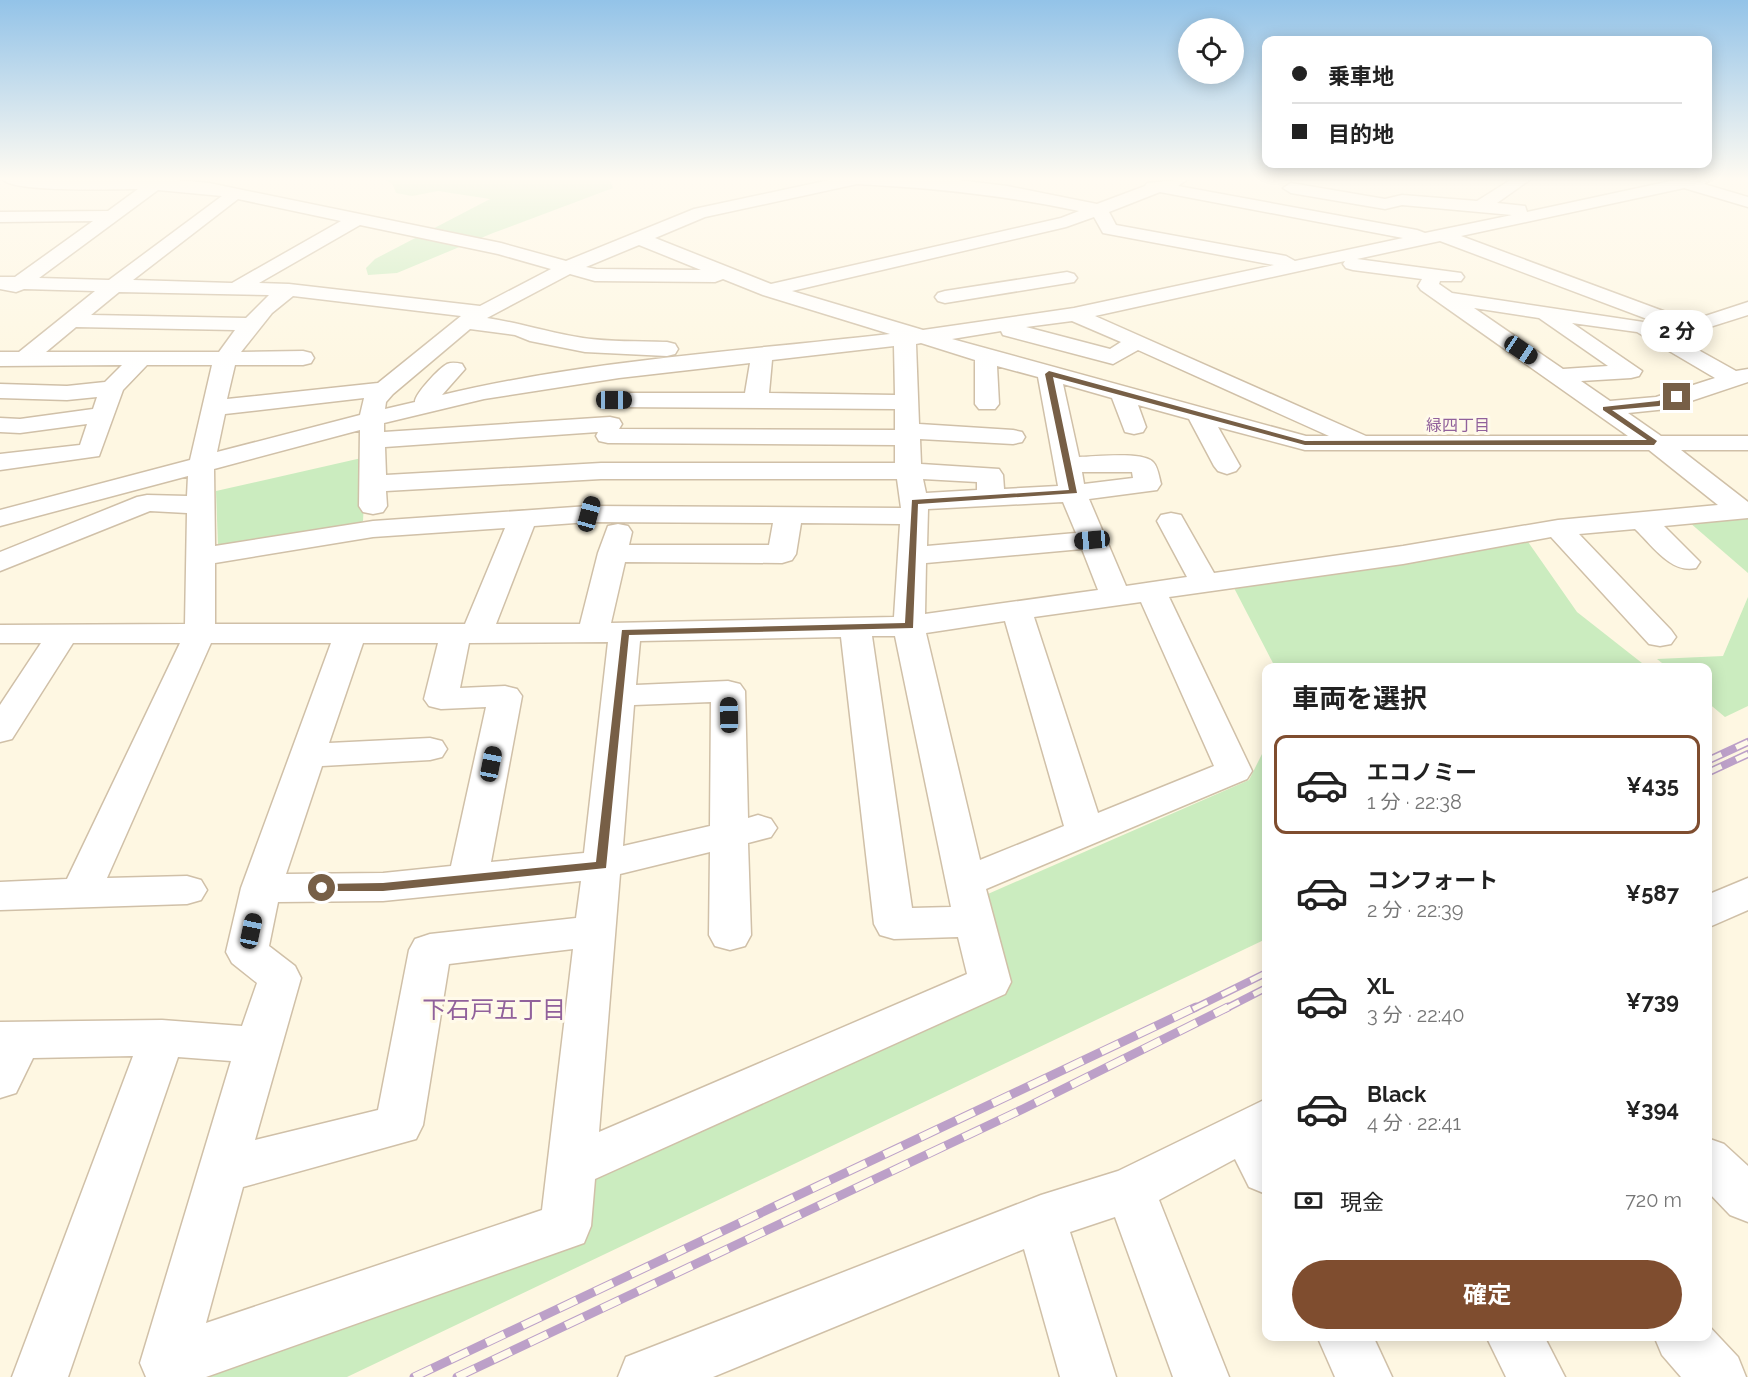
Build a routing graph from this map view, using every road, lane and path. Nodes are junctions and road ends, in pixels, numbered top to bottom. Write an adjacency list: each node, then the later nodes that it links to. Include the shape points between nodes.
1 (75, 243): 24 (street)
2 (170, 243): 25 (street)
3 (315, 243): 26 (street)
4 (473, 243): 16 (street)
5 (626, 243): 16 (street)
6 (652, 243): 20 (street)
7 (976, 243): 12 (street)
8 (1177, 243): 11 (street)
9 (1409, 243): 14 (street)
10 (1455, 243): 33 (street)
11 (1216, 250): 13 (street); 15 (street)
12 (930, 254): 17 (street); 18 (street)
13 (1170, 258)
14 (1325, 261): 15 (street); 19 (street)
15 (1302, 265): 34 (street)
16 (568, 267): 20 (street, via 616,278); 38 (street)
17 (959, 267)
18 (866, 269): 22 (street); 29 (street)
19 (1434, 274): 21 (street); 32 (street, via 1428,286)
20 (738, 278): 29 (street)
21 (1469, 279)
22 (907, 280)
23 (0, 283): 24 (street)
24 (21, 283): 25 (street); 31 (street)
25 (115, 285): 26 (street); 39 (street)
26 (237, 288): 28 (street)
27 (1526, 288): 33 (street)
28 (289, 290): 38 (street); 40 (street)
29 (770, 291): 42 (street)
30 (945, 297): 34 (street, via 1060,275)
31 (0, 298)
32 (1445, 298): 36 (street); 55 (street)
33 (1605, 298): 35 (street, via 1688,326)
34 (1122, 304): 37 (street)
35 (1745, 310)
36 (1543, 312): 55 (street, via 1631,371); 56 (street, via 1644,327)
37 (1074, 314): 41 (street); 43 (street)
38 (473, 317): 51 (street, via 521,328 530,335 585,345 682,351 695,355); 58 (street)
39 (72, 321): 40 (street); 48 (street)
40 (251, 324): 49 (street)
41 (996, 326): 42 (street); 43 (street, via 1113,357)
42 (913, 337): 44 (street); 45 (street); 62 (street)
43 (1136, 342): 76 (street)
44 (762, 355): 51 (street); 61 (street)
45 (986, 356): 54 (street); 63 (street)
46 (303, 358): 49 (street)
47 (0, 359): 48 (street)
48 (24, 359): 50 (street)
49 (225, 359): 50 (street); 65 (street)
50 (140, 360): 57 (street)
51 (701, 362): 53 (street)
52 (454, 369): 64 (street, via 425,399)
53 (619, 371): 64 (street); 69 (street)
54 (1049, 374): 60 (street); 80 (street)
55 (1560, 376): 66 (street)
56 (1740, 376): 66 (street, via 1659,404)
57 (112, 388): 59 (street, via 67,393); 68 (street)
58 (386, 389): 65 (street); 72 (street, via 374,401)
59 (0, 391)
60 (1122, 392): 67 (street); 71 (street)
61 (756, 400): 62 (street); 69 (street)
62 (906, 402): 73 (street)
63 (987, 404)
64 (428, 405): 72 (street)
65 (214, 408): 79 (street)
66 (1605, 408): 75 (street)
67 (1198, 413): 76 (street, via 1305,443); 81 (street)
68 (102, 415): 70 (street); 78 (street, via 90,451)
69 (610, 420): 72 (street); 73 (street); 82 (street)
70 (0, 426)
71 (1134, 427)
72 (373, 430): 79 (street); 84 (street)
73 (907, 435): 74 (street); 83 (street)
74 (1013, 438)
75 (1654, 442): 76 (street); 77 (street); 89 (street)
76 (1366, 443)
77 (1748, 443)
78 (0, 462)
79 (201, 465): 87 (street); 93 (street)
80 (1068, 465): 85 (street); 85 (street, via 1137,464 1143,466 1148,484)
81 (1227, 466)
82 (601, 471): 83 (street); 84 (street); 91 (street)
83 (908, 471): 86 (street, via 990,475); 88 (street)
84 (373, 484): 98 (street)
85 (1074, 493): 86 (street); 99 (street)
86 (991, 499): 88 (street)
87 (201, 505): 102 (street); 103 (street, via 147,503)
88 (914, 509): 92 (street); 101 (street)
89 (1745, 511): 95 (street)
90 (624, 513): 91 (street); 92 (street); 100 (street)
91 (589, 514): 94 (street)
92 (788, 517): 100 (street, via 782,554)
93 (2, 518)
94 (523, 519): 98 (street); 112 (street)
95 (1641, 520): 97 (street); 104 (street)
96 (1171, 521): 105 (street)
97 (1558, 528): 105 (street, via 1403,555); 117 (street)
98 (373, 529): 102 (street)
99 (1092, 540): 101 (street); 107 (street)
100 (612, 553): 115 (street)
101 (913, 556): 109 (street)
102 (201, 557): 114 (street)
103 (0, 562)
104 (1686, 562)
105 (1204, 582): 106 (street)
106 (1151, 590): 107 (street); 123 (street, via 1234,771)
107 (1115, 595): 108 (street)
108 (1017, 610): 109 (street); 123 (street)
109 (909, 626): 110 (street); 131 (street)
110 (855, 627): 115 (street); 131 (street, via 894,924)
111 (351, 632): 112 (street); 114 (street); 121 (street)
112 (466, 632): 115 (street); 125 (street, via 441,699 505,696)
113 (63, 633): 114 (street); 116 (street); 119 (street)
114 (200, 633): 128 (street)
115 (609, 633): 118 (street)
116 (0, 634)
117 (1660, 637)
118 (619, 696): 122 (street, via 728,691); 124 (street)
119 (0, 731)
120 (430, 749): 121 (street)
121 (308, 755): 126 (street)
122 (745, 831): 124 (street); 134 (street)
123 (1085, 832): 131 (street)
124 (583, 867): 125 (street); 133 (street)
125 (468, 878): 126 (street, via 383,887)
126 (261, 888): 137 (street, via 247,952 280,978)
127 (187, 890): 128 (street)
128 (81, 892): 130 (street)
129 (1748, 892): 132 (street)
130 (0, 896)
131 (970, 902): 141 (street, via 990,982)
132 (1712, 910)
133 (595, 931): 141 (street); 142 (street, via 430,950 399,1125)
134 (730, 934)
135 (162, 1038): 136 (street); 137 (street); 149 (street)
136 (10, 1039): 138 (street)
137 (258, 1045): 142 (street)
138 (0, 1079)
139 (1259, 1140): 143 (street)
140 (1712, 1164): 144 (street)
141 (572, 1166): 142 (street, via 566,1226 168,1363)
142 (223, 1170)
143 (1130, 1190): 145 (street); 152 (street)
144 (1748, 1199)
145 (1041, 1218): 150 (street); 151 (street)
146 (1346, 1341): 153 (street)
147 (1515, 1341): 154 (street)
148 (1686, 1341): 155 (street)
149 (40, 1377)
150 (646, 1377)
151 (1088, 1377)
152 (1201, 1377)
153 (1364, 1377)
154 (1537, 1377)
155 (1718, 1377)

